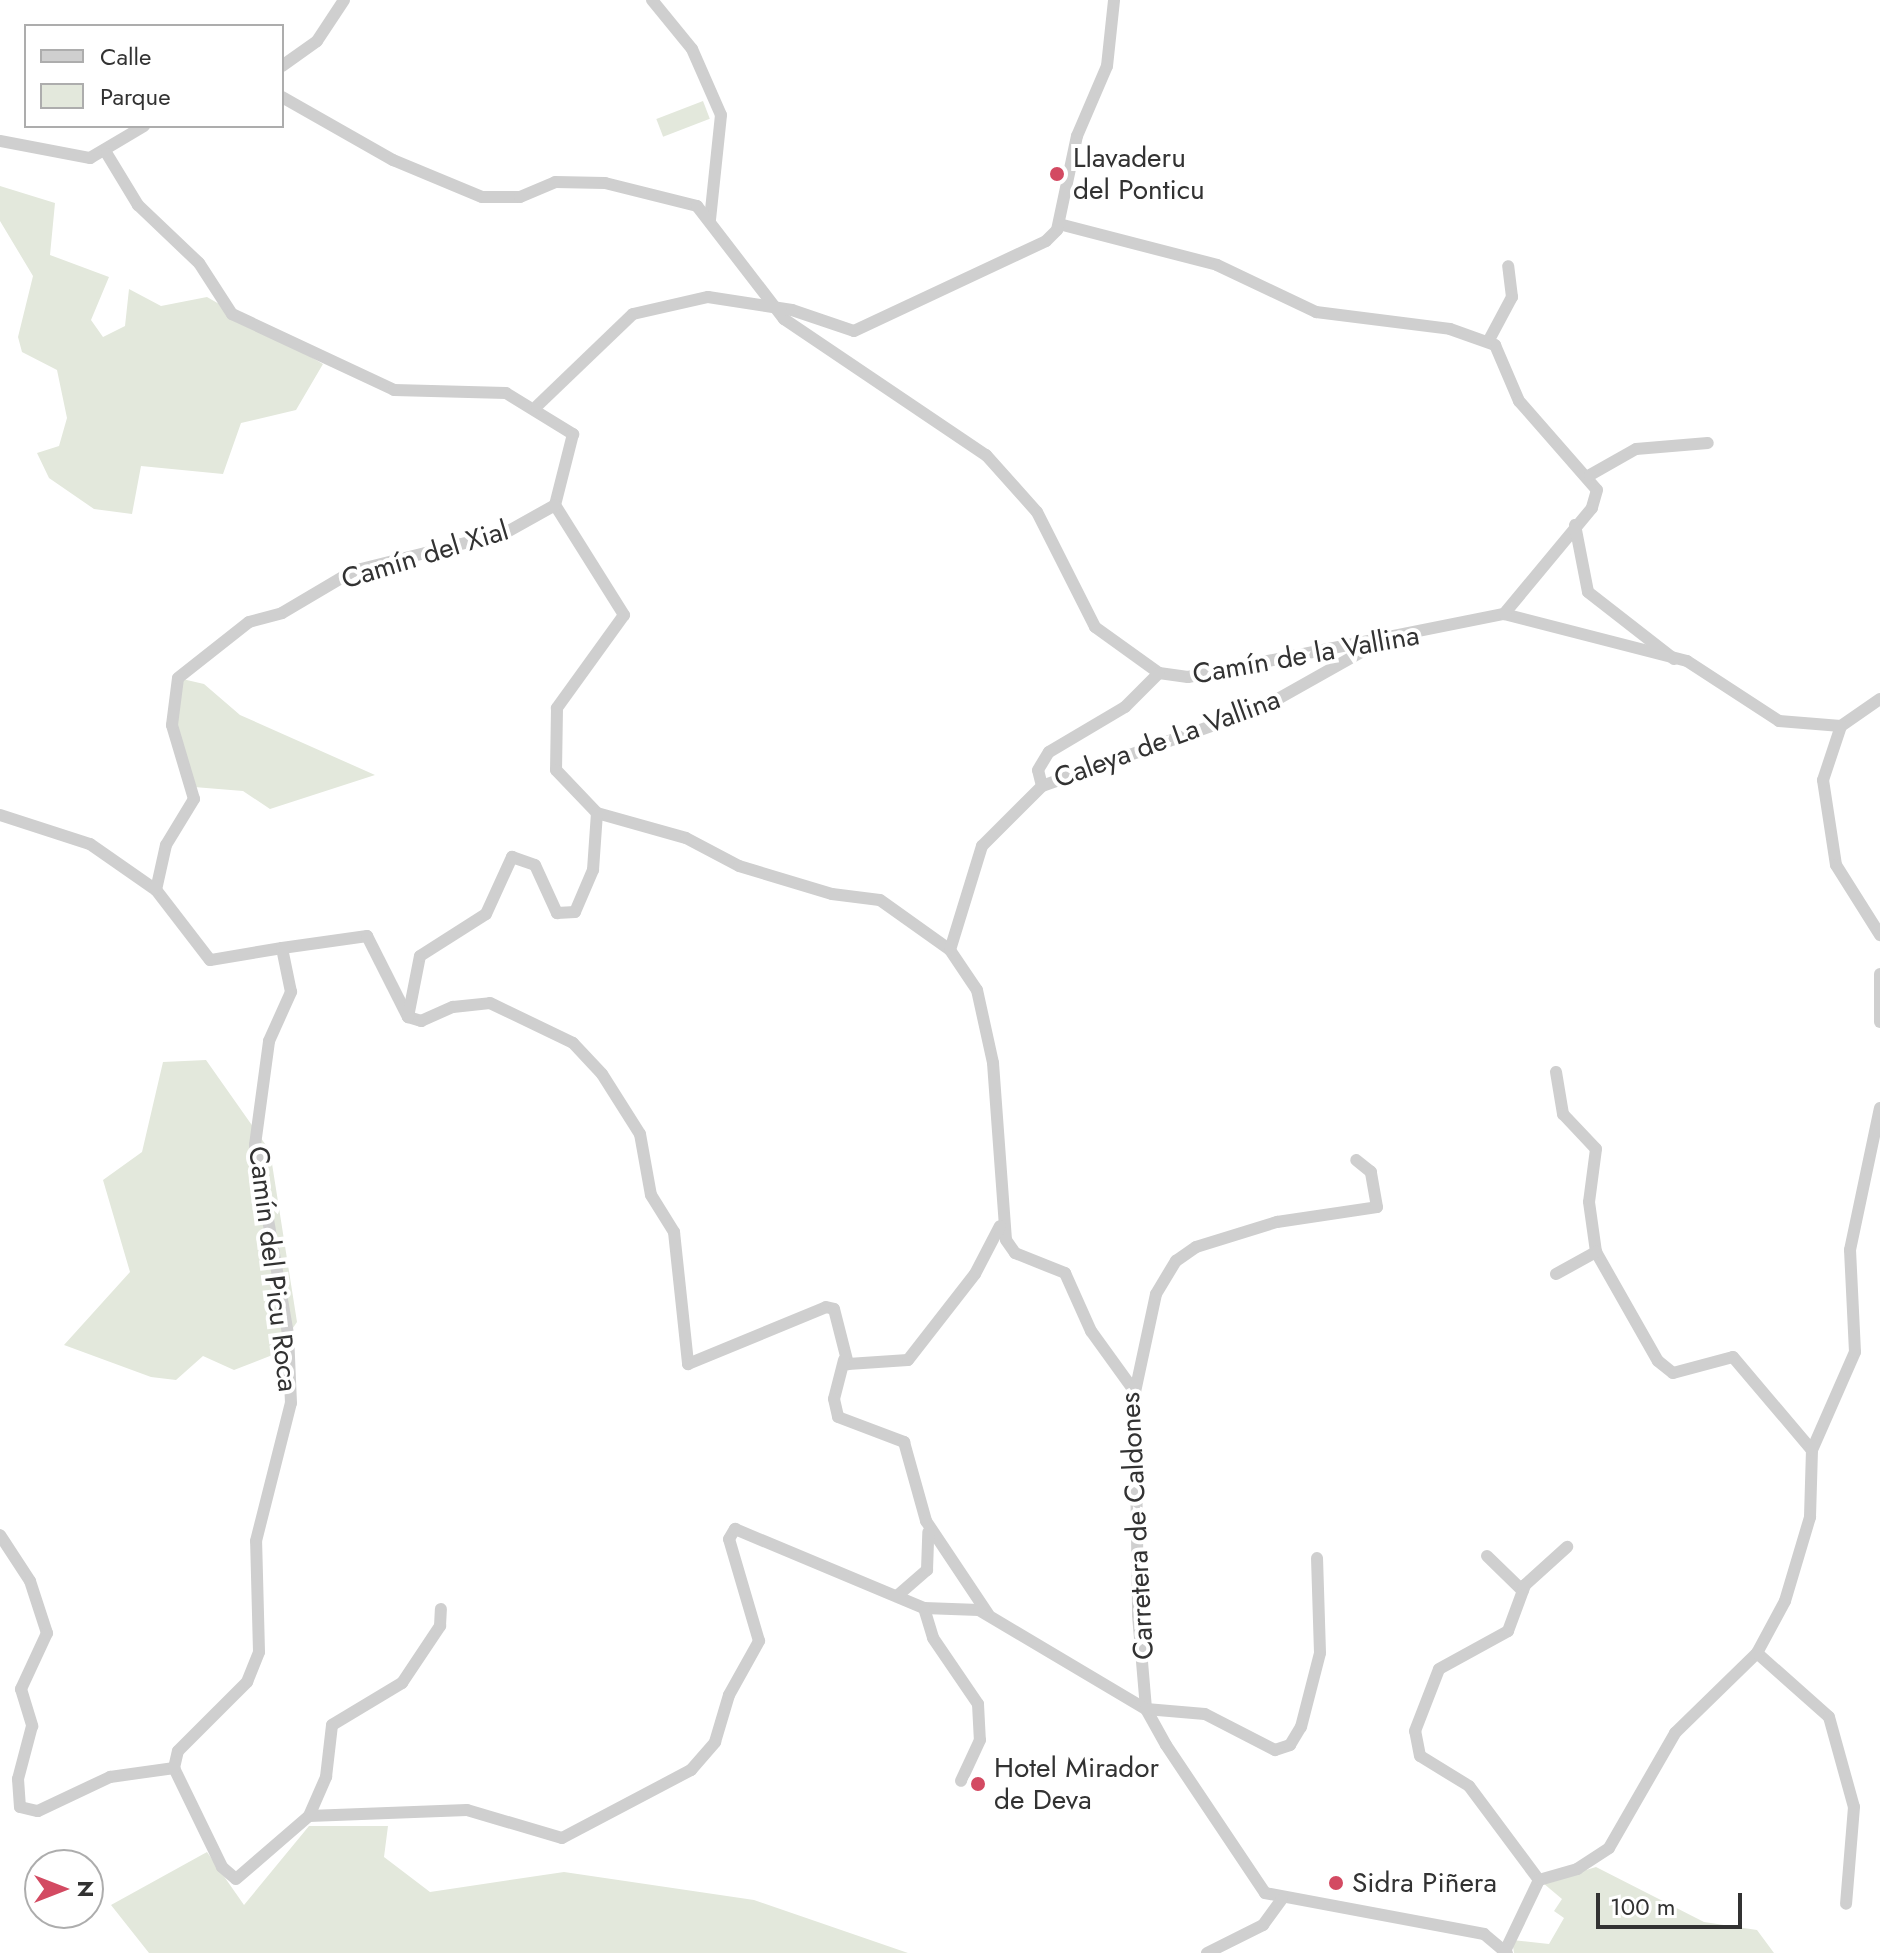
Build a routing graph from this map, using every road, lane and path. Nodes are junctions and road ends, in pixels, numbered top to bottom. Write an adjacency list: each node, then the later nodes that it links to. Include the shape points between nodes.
1 (344, 0): 4 (street, via 317,41)
2 (652, 0): 9 (street, via 692,49 721,115)
3 (1114, 0): 10 (street, via 1107,66 1077,136)
4 (284, 65)
5 (284, 98): 9 (street, via 406,166 482,197 520,197 562,181 605,183 682,200)
6 (141, 128): 8 (street)
7 (0, 141): 8 (street, via 59,155)
8 (107, 154): 14 (street, via 138,205 199,263 232,314 404,393 495,391)
9 (710, 219): 12 (street, Camín de la Vallina)
10 (1059, 224): 12 (street, via 1046,241 863,329); 13 (street, via 1217,265 1316,312)
11 (1508, 266): 13 (street, via 1512,297)
12 (777, 311): 14 (street, via 708,297 633,314); 22 (street, Camín de la Vallina, via 986,455 1037,512 1095,627)
13 (1489, 340): 16 (street, via 1507,360 1529,414)
14 (537, 406): 17 (street, via 575,439)
15 (1708, 443): 16 (street, via 1636,449)
16 (1590, 475): 18 (street, via 1595,503)
17 (555, 505): 26 (street, via 624,615 557,708 553,727 556,770); 28 (street, Camín del Xial, via 482,540 353,571 282,613 249,622 202,664 184,670 171,712 194,799 166,845)
18 (1575, 525): 19 (street); 21 (street, via 1588,592)
19 (1504, 614): 20 (street, Camín de la Vallina); 21 (street, Camín de la Vallina)
20 (1379, 642): 22 (street, Camín de la Vallina, via 1188,677); 25 (street, Caleya de La Vallina, via 1260,709)
21 (1674, 659): 24 (street, Camín de la Vallina, via 1779,721)
22 (1159, 673): 25 (street, via 1125,707 1049,752 1038,770)
23 (1880, 699): 24 (street)
24 (1841, 726): 29 (street, via 1823,780 1825,822 1841,874)
25 (1042, 786): 31 (street, Caleya de La Vallina, via 982,846)
26 (597, 813): 31 (street, via 686,838 739,866 880,900); 33 (street, via 593,870 575,912 557,913 535,865 512,857 486,914 420,956)
27 (0, 815): 28 (street, via 90,844)
28 (156, 890): 30 (street, via 210,960)
29 (1880, 935)
30 (282, 948): 33 (street, via 367,936); 56 (street, Camín del Picu Roca, via 291,992 269,1041 255,1145 288,1334 291,1403 256,1541 259,1652 247,1682 178,1751)
31 (950, 950): 38 (street, via 977,990 993,1063)
32 (1880, 974): 34 (street)
33 (408, 1017): 41 (street, via 421,1021 453,1007 490,1003 573,1043 602,1074 640,1134 651,1195 674,1232 688,1364 826,1307 834,1309)
34 (1880, 1022)
35 (1556, 1072): 39 (street, via 1563,1114 1596,1149 1589,1202)
36 (1880, 1108): 43 (street, via 1850,1250 1855,1352)
37 (1356, 1160): 42 (street, via 1371,1172 1377,1207 1286,1219 1186,1253 1156,1294)
38 (1000, 1226): 41 (street, via 975,1274 914,1356 893,1363); 42 (street, Carretera de Caldones, via 1015,1253 1065,1273 1091,1331)
39 (1596, 1252): 40 (street); 43 (street, via 1668,1372 1733,1357)
40 (1556, 1274)
41 (844, 1360): 44 (street, via 834,1399 838,1417 904,1442)
42 (1135, 1392): 55 (street, Carretera de Caldones, via 1132,1535)
43 (1812, 1450): 54 (street, via 1799,1563)
44 (926, 1521): 50 (street, via 930,1563); 53 (street)
45 (0, 1535): 56 (street, via 30,1581 47,1633 21,1689 32,1726 18,1779 20,1807 38,1811 103,1779)
46 (1567, 1547): 49 (street)
47 (1487, 1556): 49 (street)
48 (1317, 1558): 55 (street, via 1320,1653 1290,1745 1267,1748 1197,1712)
49 (1523, 1591): 59 (street, via 1508,1631 1431,1678 1415,1741 1420,1756 1469,1786)
50 (897, 1596): 51 (street); 58 (street, via 735,1529 729,1539 759,1641 729,1695 715,1742 691,1770 562,1838 467,1810)
51 (924, 1608): 53 (street); 57 (street, via 933,1638 978,1704 980,1740)
52 (441, 1609): 58 (street, via 440,1626 402,1683 332,1725 326,1777)
53 (988, 1614): 55 (street)
54 (1757, 1653): 59 (street, via 1675,1733 1609,1848 1577,1869); 61 (street, via 1829,1717 1854,1807)
55 (1146, 1709): 60 (street, Carretera de Caldones, via 1242,1867)
56 (174, 1768): 58 (street, via 230,1878 248,1875)
57 (961, 1781)
58 (309, 1816)
59 (1539, 1880): 62 (street)
60 (1281, 1900): 62 (street, via 1334,1903 1484,1934); 63 (street, via 1263,1925)
61 (1846, 1904)
62 (1506, 1951)
63 (1207, 1953)

